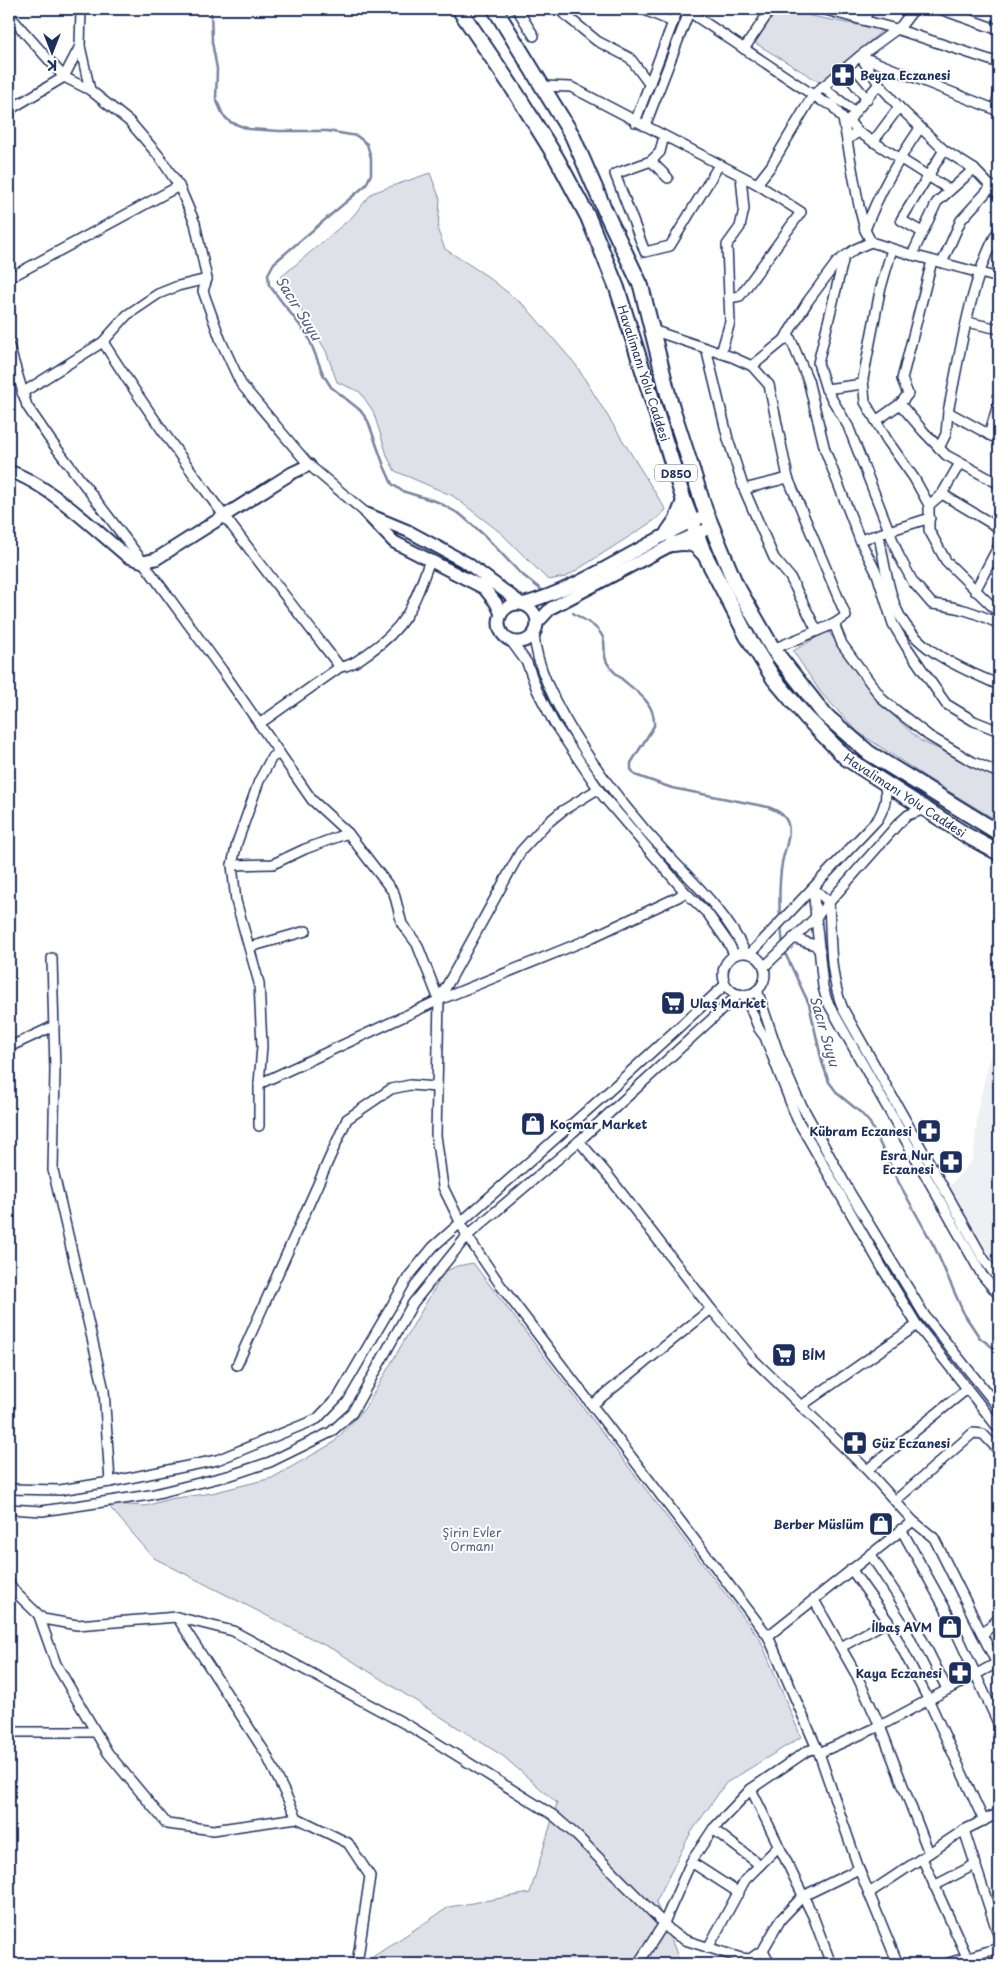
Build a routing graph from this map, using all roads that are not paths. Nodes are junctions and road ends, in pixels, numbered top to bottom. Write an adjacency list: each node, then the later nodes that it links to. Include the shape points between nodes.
1 (81, 9): 21 (street)
2 (459, 9): 97 (highway, Havalimanı Yolu Caddesi / D850, via 557,159 588,217 617,288)
3 (494, 9): 29 (highway, Havalimanı Yolu Caddesi / D850)
4 (517, 9): 20 (street)
5 (561, 9): 28 (street, via 597,41 630,58)
6 (642, 9): 17 (street)
7 (678, 9): 17 (street)
8 (770, 9): 22 (street)
9 (822, 9): 14 (street)
10 (870, 9): 16 (street)
11 (914, 9): 18 (street)
12 (940, 9): 19 (street)
13 (687, 10): 22 (street); 40 (street)
14 (843, 11): 16 (street)
15 (9, 15): 26 (street)
16 (863, 20): 18 (street)
17 (673, 22): 28 (street)
18 (896, 29): 23 (street); 24 (street)
19 (999, 30)
20 (534, 36)
21 (80, 46): 26 (street); 31 (street)
22 (744, 49): 33 (street)
23 (860, 56): 25 (street); 27 (street); 37 (street)
24 (999, 63)
25 (843, 70): 30 (street); 34 (street)
26 (64, 77): 31 (street); 36 (street)
27 (879, 84): 34 (street); 35 (street)
28 (650, 85): 39 (street)
29 (542, 86): 39 (street, via 571,87); 72 (highway, Havalimanı Yolu Caddesi / D850, via 572,135 641,286)
30 (822, 87): 33 (street); 38 (street)
31 (90, 90): 55 (street, via 130,122)
32 (999, 93): 37 (street)
33 (814, 95): 44 (street, via 832,105 843,119); 54 (street)
34 (867, 99): 38 (street)
35 (899, 108): 41 (street); 45 (street)
36 (9, 110)
37 (997, 110)
38 (855, 112): 42 (street, via 849,121)
39 (635, 122): 40 (street)
40 (645, 126): 43 (street)
41 (920, 128): 46 (street); 47 (street)
42 (858, 132): 44 (street); 45 (street)
43 (664, 136): 48 (street, via 660,152); 49 (street)
44 (848, 140): 59 (street)
45 (873, 142): 47 (street)
46 (944, 150): 50 (street); 52 (street)
47 (899, 159): 52 (street); 59 (street, via 877,198)
48 (651, 161): 49 (street, via 615,174 645,252 670,246); 53 (street)
49 (719, 165): 51 (street)
50 (974, 169): 56 (street); 57 (street)
51 (741, 176): 54 (street); 70 (street, via 744,209 740,227 727,245)
52 (927, 176): 56 (street); 60 (street, via 901,220)
53 (668, 178)
54 (757, 184): 70 (street, via 801,212 740,296)
55 (179, 186): 67 (street); 69 (street, via 195,223)
56 (950, 190): 60 (street, via 937,202)
57 (997, 191): 65 (street, via 961,220)
58 (999, 229): 66 (street, via 990,244)
59 (865, 230): 61 (street)
60 (922, 232): 63 (street)
61 (871, 242): 62 (street); 64 (street)
62 (892, 248): 63 (street); 80 (street, via 880,291)
63 (912, 255): 65 (street)
64 (844, 257): 74 (street, via 825,278); 81 (street, via 818,363)
65 (937, 262): 66 (street); 84 (street, via 902,379 908,394)
66 (981, 272): 68 (street); 71 (street)
67 (9, 278)
68 (999, 278)
69 (207, 279): 75 (street, via 158,294 127,315); 91 (street, via 203,290 241,384)
70 (729, 298): 78 (street, via 730,322)
71 (966, 322): 73 (street); 85 (street)
72 (652, 330): 77 (street); 102 (highway, Havalimanı Yolu Caddesi / D850, via 669,398)
73 (999, 330)
74 (788, 333): 79 (street); 108 (street, via 808,380 825,450)
75 (103, 342): 82 (street); 100 (street)
76 (9, 346): 82 (street)
77 (706, 348): 78 (street); 95 (street)
78 (720, 353): 79 (street)
79 (752, 366): 93 (street, via 769,385)
80 (863, 384): 81 (street); 86 (street, via 865,402)
81 (826, 389): 105 (street, via 848,426)
82 (22, 393): 112 (street, via 50,441)
83 (999, 401): 87 (street)
84 (900, 404): 86 (street); 89 (street)
85 (948, 412): 87 (street); 89 (street, via 946,434)
86 (876, 421): 98 (street)
87 (990, 436): 88 (street)
88 (999, 440)
89 (939, 448): 90 (street)
90 (960, 463): 94 (street); 96 (street)
91 (309, 465): 99 (street); 100 (main road)
92 (9, 471): 112 (main road, via 41,486 128,557)
93 (788, 478): 95 (street); 118 (street, via 846,616)
94 (999, 484)
95 (744, 489): 120 (street, via 774,558 790,577)
96 (942, 494): 98 (street); 104 (street)
97 (684, 501): 103 (highway, Havalimanı Yolu Caddesi / D850); 107 (highway)
98 (929, 506): 101 (street)
99 (367, 514): 111 (main road, via 394,542); 114 (main road, via 408,531 467,563)
100 (223, 517): 112 (main road, via 156,559); 126 (street)
101 (930, 518): 105 (street); 113 (street, via 929,530 946,561)
102 (710, 521): 103 (main road); 125 (highway, Havalimanı Yolu Caddesi / D850, via 735,583)
103 (695, 528): 107 (main road); 110 (highway, Havalimanı Yolu Caddesi / D850)
104 (999, 528)
105 (890, 532): 106 (street); 119 (street, via 913,582 932,604 951,605)
106 (879, 536): 108 (street); 122 (street, via 897,611)
107 (670, 538): 110 (highway, via 688,542); 114 (main road, via 559,592); 117 (main road, via 551,608)
108 (860, 540): 124 (street)
109 (999, 545): 113 (street)
110 (704, 553): 132 (highway, Havalimanı Yolu Caddesi / D850, via 747,636 774,679 846,758)
111 (430, 560): 116 (main road, via 484,588); 126 (street, via 418,596 402,624 385,642 348,666)
112 (143, 562): 128 (street)
113 (975, 591): 115 (street)
114 (522, 604): 116 (main road, via 510,605); 117 (main road, via 533,610)
115 (999, 613)
116 (501, 614): 123 (main road, via 501,632)
117 (538, 622): 121 (main road)
118 (834, 624): 120 (street); 131 (street, via 842,644 883,700 929,736)
119 (999, 624)
120 (817, 631): 125 (street)
121 (534, 634): 123 (main road, via 524,642); 147 (street, via 536,654 567,722 627,807 708,898)
122 (916, 637): 124 (street); 127 (street, via 935,654)
123 (511, 641): 133 (street, via 528,663 554,723)
124 (906, 646): 129 (street, via 946,704)
125 (772, 649): 136 (highway, Havalimanı Yolu Caddesi / D850, via 824,714 869,753)
126 (340, 667): 128 (street)
127 (999, 685)
128 (259, 724): 130 (street)
129 (999, 731)
130 (280, 754): 135 (street, via 312,800); 138 (street, via 272,756 259,781)
131 (999, 773)
132 (884, 783): 134 (highway, Havalimanı Yolu Caddesi / D850); 139 (street, via 887,794 878,819)
133 (598, 789): 140 (street); 154 (street, via 562,811 522,851)
134 (925, 809): 137 (highway, Havalimanı Yolu Caddesi / D850); 141 (street, via 908,815 898,824)
135 (348, 833): 138 (street, via 305,848 273,864); 154 (street, via 394,893 402,924 417,944)
136 (999, 833)
137 (999, 853)
138 (232, 865): 145 (street, via 236,901)
139 (813, 888): 141 (street); 142 (street); 147 (street)
140 (685, 892): 148 (street, via 708,914); 154 (street, via 582,942)
141 (829, 902): 142 (street); 163 (street, via 832,962 836,991 843,1009 983,1258)
142 (817, 916): 144 (street); 146 (street)
143 (306, 931): 145 (street)
144 (793, 938): 146 (street, via 814,945); 150 (street)
145 (250, 947): 157 (street, via 259,982 262,1046)
146 (820, 951): 164 (street, via 827,1000 977,1267)
147 (748, 953): 148 (street); 150 (street, via 757,956)
148 (734, 954): 151 (street, via 722,971)
149 (52, 958): 155 (street)
150 (764, 967): 152 (street, via 764,980)
151 (726, 985): 153 (street); 161 (street)
152 (757, 990): 153 (street); 171 (street, via 797,1097 849,1191 925,1316)
153 (742, 995): 160 (street); 166 (street, via 765,1037 797,1119)
154 (439, 1000): 157 (street); 158 (street)
155 (54, 1026): 156 (street); 175 (street, via 53,1170 104,1390)
156 (9, 1047)
157 (258, 1084): 159 (street)
158 (437, 1087): 161 (street, via 436,1135 443,1187); 167 (street, via 410,1085 391,1089 347,1119)
159 (259, 1126)
160 (578, 1141): 162 (street); 165 (street)
161 (460, 1222): 162 (street); 175 (street, via 409,1276 339,1396 317,1419 217,1460)
162 (467, 1236): 169 (street); 178 (street, via 413,1302 352,1413 331,1432 270,1462 231,1475 159,1492 42,1511)
163 (999, 1280)
164 (999, 1295)
165 (711, 1309): 169 (street); 170 (street, via 752,1358)
166 (917, 1325): 168 (street); 170 (street)
167 (237, 1364)
168 (967, 1389): 172 (street); 174 (street)
169 (592, 1405): 190 (street)
170 (801, 1406): 174 (street)
171 (999, 1408)
172 (999, 1429)
173 (999, 1451): 177 (street, via 983,1434 973,1432)
174 (867, 1470): 177 (street)
175 (110, 1482): 176 (street, via 60,1490)
176 (9, 1489)
177 (896, 1501): 179 (street)
178 (9, 1509)
179 (912, 1521): 180 (street); 189 (street, via 934,1538)
180 (900, 1529): 181 (street); 193 (street, via 946,1610)
181 (870, 1554): 182 (street); 194 (street, via 910,1615)
182 (851, 1569): 184 (street); 188 (street)
183 (9, 1582): 185 (street)
184 (814, 1600): 190 (street); 191 (street)
185 (39, 1616): 186 (street, via 77,1625); 199 (street, via 56,1664)
186 (177, 1618): 203 (street, via 266,1754); 217 (street, via 233,1631 411,1727 553,1815)
187 (999, 1618): 189 (street)
188 (888, 1622): 191 (street); 195 (street)
189 (983, 1634): 192 (street)
190 (768, 1636): 200 (street)
191 (841, 1647): 197 (street)
192 (998, 1666): 193 (street)
193 (975, 1675): 194 (street); 196 (street)
194 (947, 1689): 195 (street)
195 (928, 1699): 197 (street); 204 (street)
196 (999, 1725)
197 (880, 1726): 200 (street); 208 (street)
198 (9, 1732): 199 (street)
199 (96, 1732): 203 (street, via 108,1753 167,1824 213,1830)
200 (818, 1751): 201 (street, via 801,1755); 212 (street)
201 (751, 1789): 205 (street); 207 (street)
202 (999, 1813): 204 (street)
203 (297, 1818): 224 (street, via 348,1843 370,1876)
204 (984, 1821): 206 (street)
205 (714, 1829): 209 (street); 211 (street)
206 (964, 1830): 208 (street); 210 (street)
207 (779, 1846): 211 (street); 216 (street)
208 (925, 1855): 213 (street); 215 (street)
209 (691, 1862): 214 (street); 217 (street)
210 (976, 1864): 213 (street); 218 (street)
211 (760, 1865): 214 (street, via 745,1880)
212 (860, 1869): 215 (street); 216 (street)
213 (934, 1886): 222 (street)
214 (739, 1893): 219 (street)
215 (869, 1893): 228 (street)
216 (803, 1896): 221 (street, via 781,1918); 227 (street)
217 (663, 1925): 219 (street, via 685,1940); 225 (street)
218 (999, 1937)
219 (708, 1948): 221 (street, via 750,1959)
220 (999, 1948): 222 (street)
221 (763, 1950): 226 (street)
222 (967, 1957): 223 (street)
223 (957, 1962): 229 (street)
224 (358, 1964)
225 (638, 1964)
226 (770, 1964)
227 (831, 1964)
228 (898, 1964)
229 (945, 1964)

